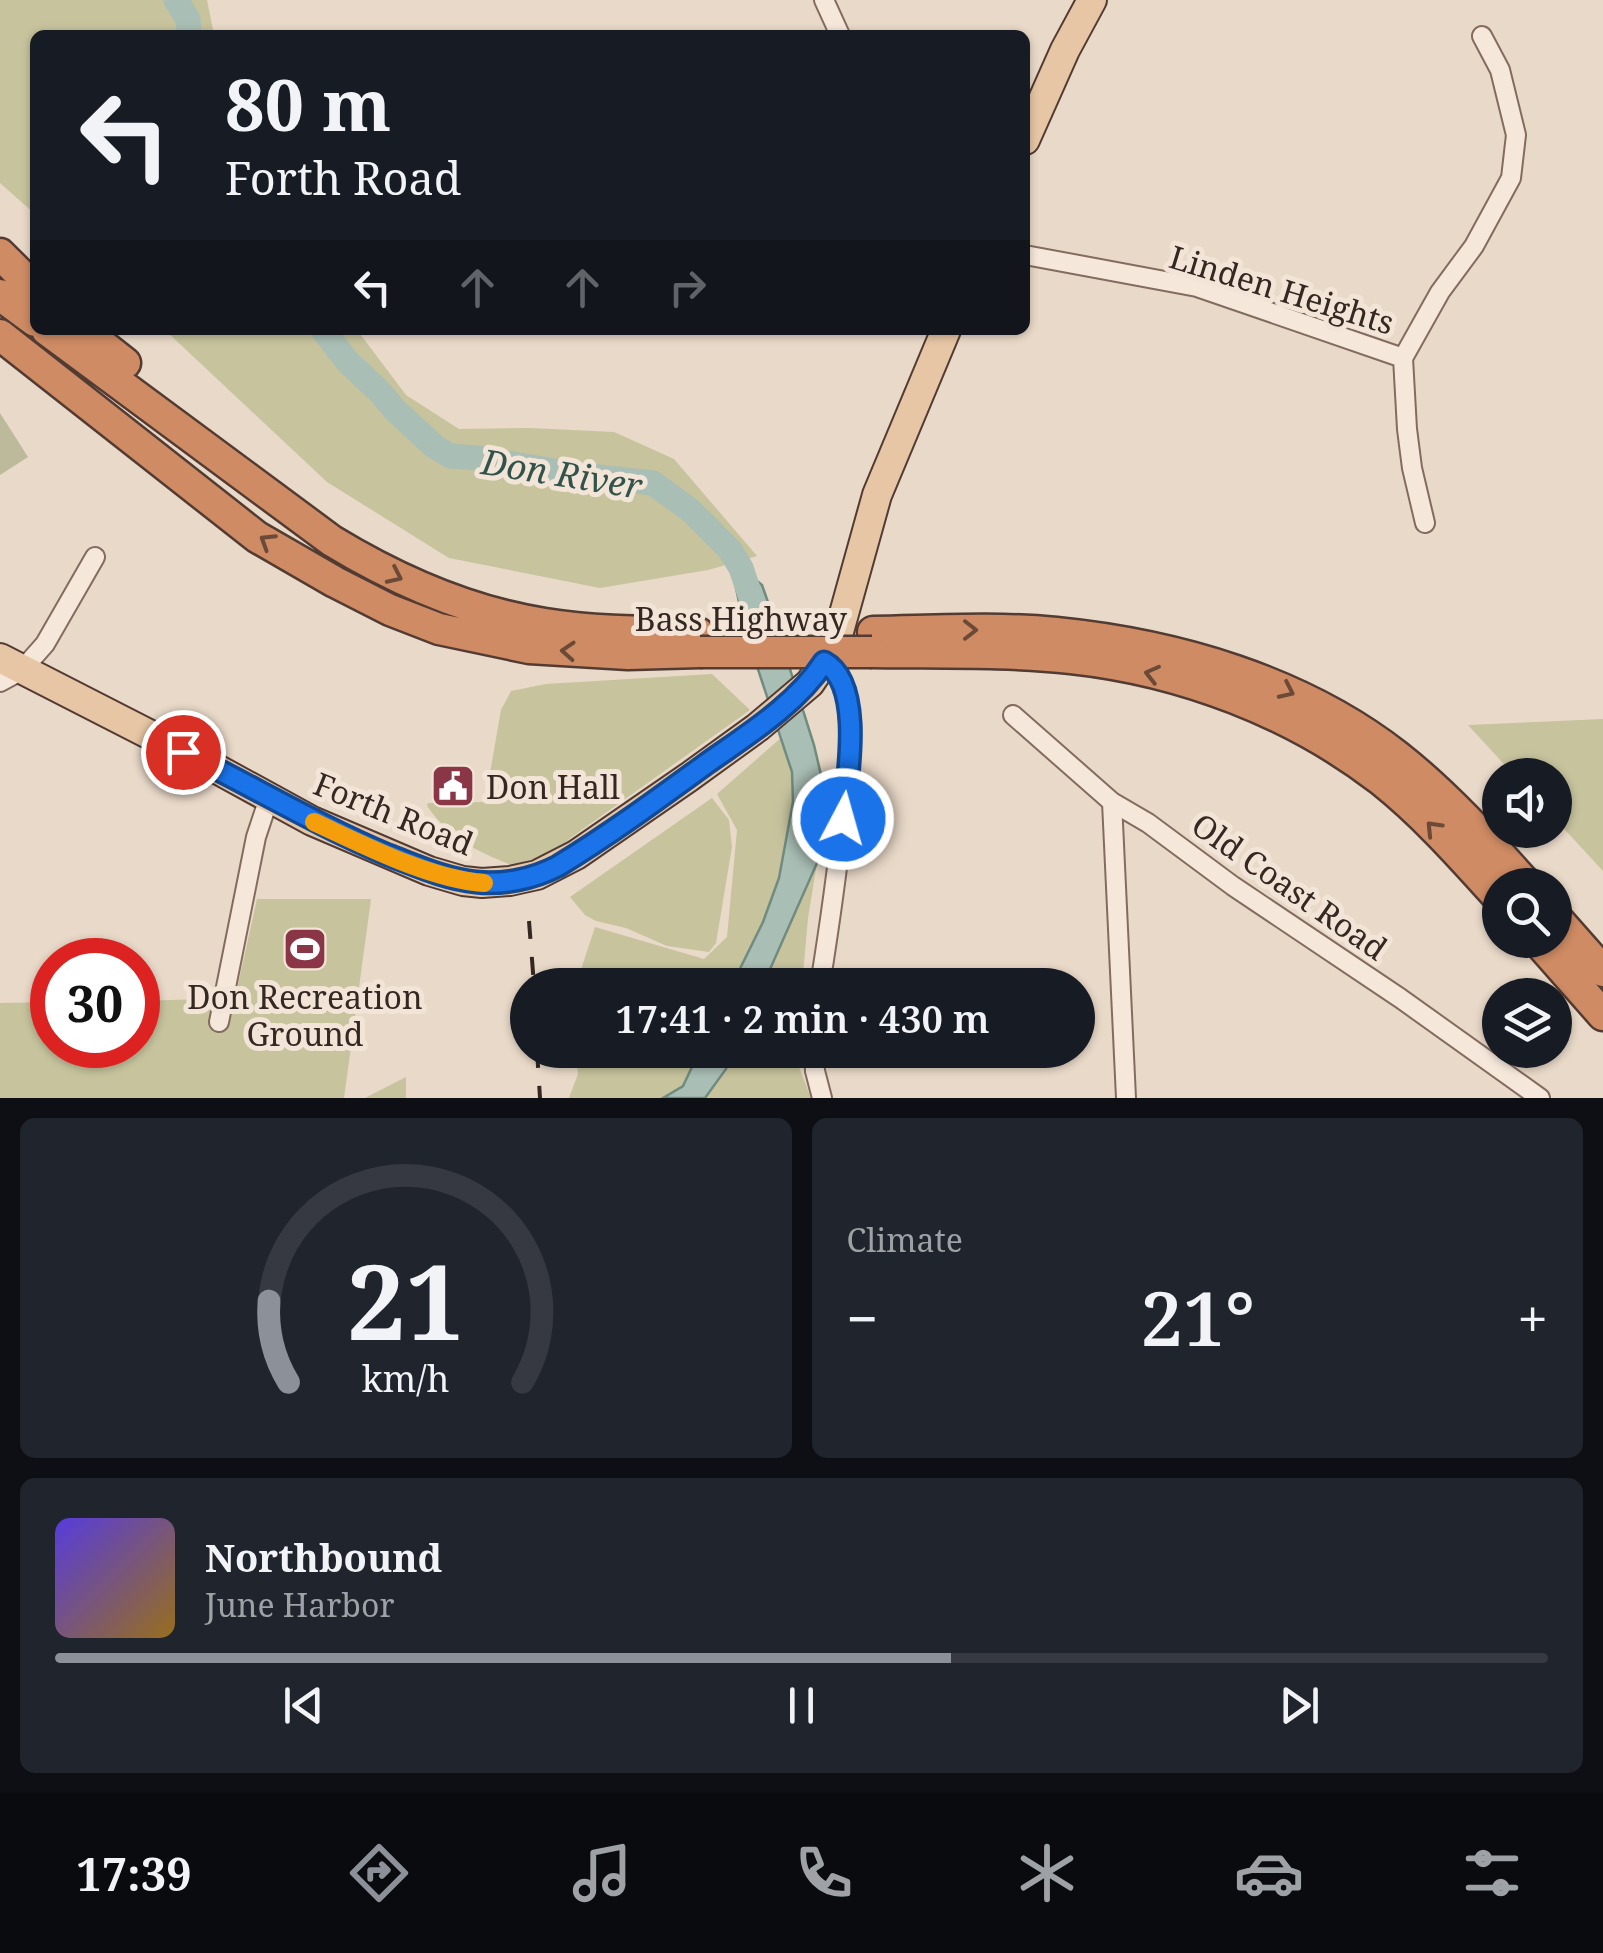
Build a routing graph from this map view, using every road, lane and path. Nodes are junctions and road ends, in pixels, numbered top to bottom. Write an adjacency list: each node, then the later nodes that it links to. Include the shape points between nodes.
1 (824, 0): 3 (street)
2 (1092, 0): 5 (main road)
3 (838, 30)
4 (1482, 36): 16 (street, Linden Heights, via 1500,70 1516,135 1512,178)
5 (1030, 120)
6 (0, 254): 8 (highway)
7 (1030, 255): 16 (street, Linden Heights, via 1197,288)
8 (30, 284)
9 (0, 295): 10 (highway)
10 (30, 317)
11 (0, 335): 17 (highway, Bass Highway)
12 (54, 335): 19 (highway, Bass Highway)
13 (89, 335): 19 (highway)
14 (944, 335): 24 (main road, Forth Road, via 877,496 835,646)
15 (0, 349): 17 (highway)
16 (1403, 358): 18 (street, Linden Heights)
17 (143, 446): 21 (highway, Bass Highway, one-way to 17, via 628,654 529,648 439,628 334,582 258,537)
18 (1424, 523)
19 (312, 526): 21 (highway, Bass Highway, one-way to 21, via 372,566 481,610)
20 (96, 557): 23 (street, via 45,644)
21 (701, 642): 22 (highway, Bass Highway)
22 (872, 642): 28 (highway, Bass Highway, one-way to 28, via 1014,630 1134,644 1220,666 1314,704 1397,756); 29 (highway, Bass Highway, one-way to 22, via 1383,782 1276,715 1175,679 1075,658)
23 (7, 670): 26 (main road, Forth Road)
24 (817, 673): 26 (main road, Forth Road, via 758,727 576,855 510,882 463,881 428,871); 32 (street, via 831,666 849,710)
25 (1013, 715): 27 (street, Old Coast Road)
26 (268, 798): 35 (street)
27 (1112, 802): 38 (street); 39 (street, Old Coast Road)
28 (1511, 868)
29 (1482, 880)
30 (1572, 936): 33 (highway)
31 (1553, 958): 34 (highway)
32 (822, 968)
33 (1603, 971)
34 (1603, 1015)
35 (220, 1022)
36 (816, 1068): 37 (street)
37 (822, 1098)
38 (1126, 1098)
39 (1540, 1098)

